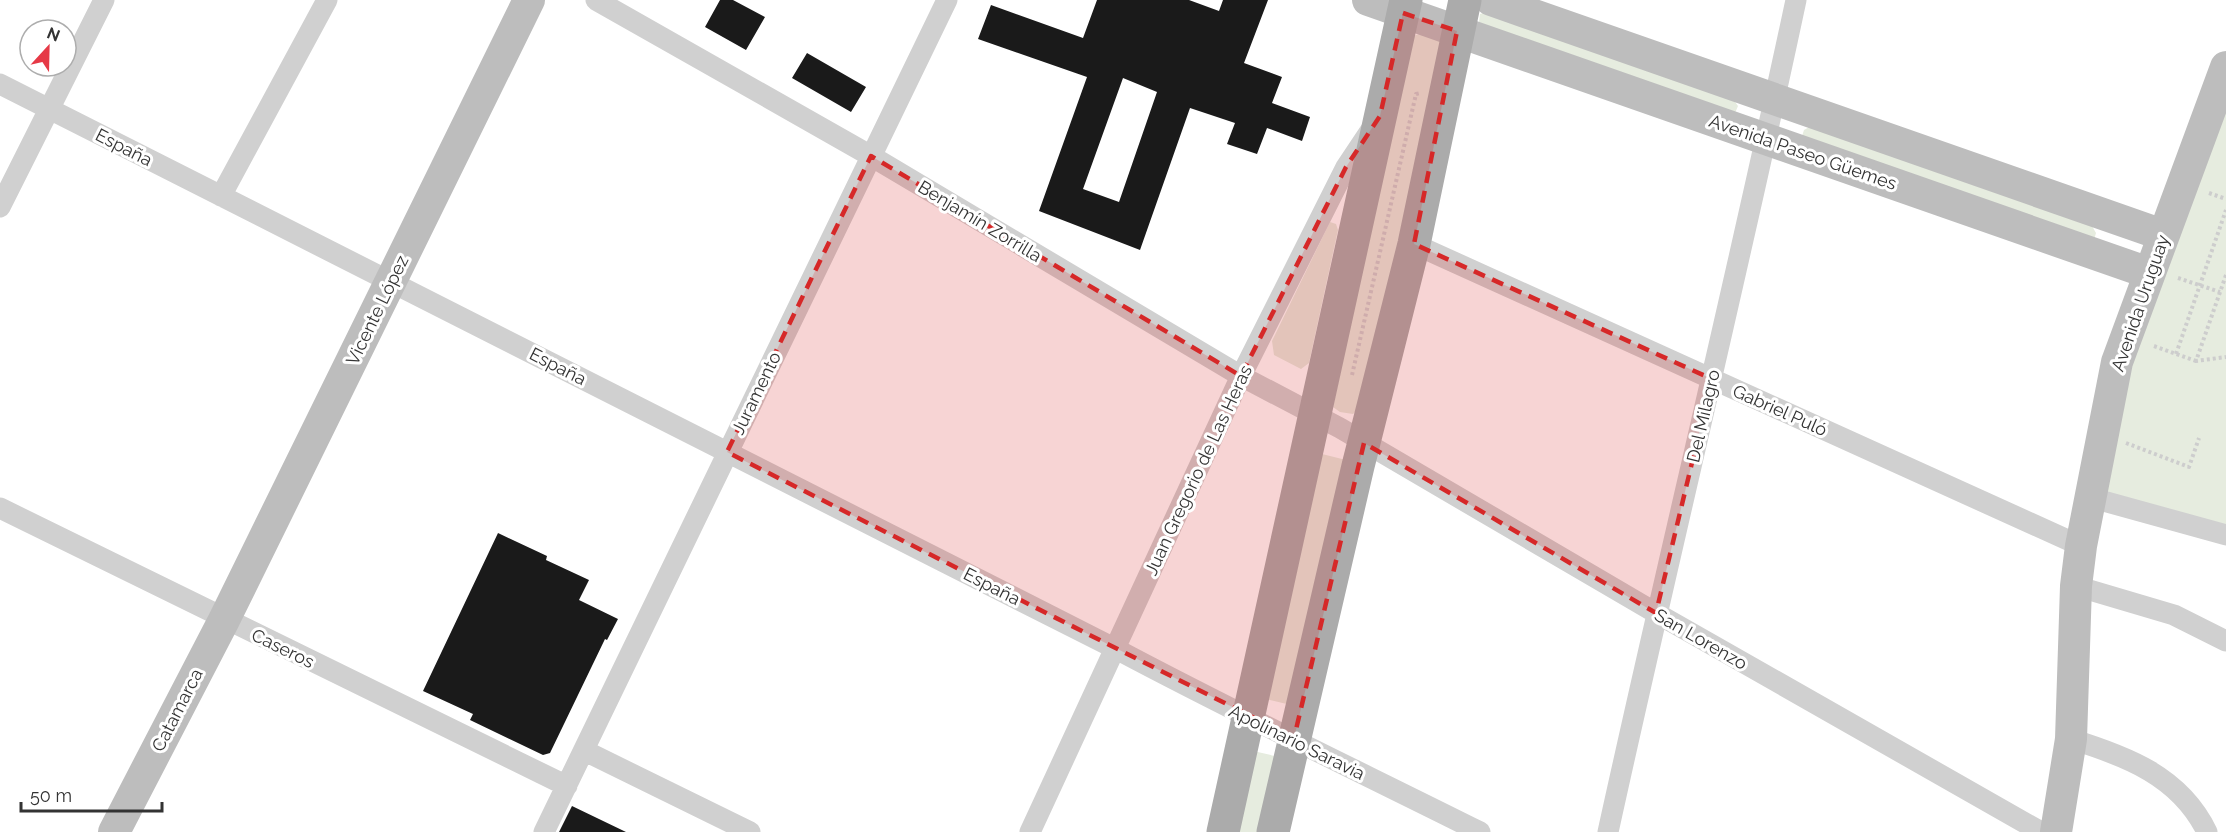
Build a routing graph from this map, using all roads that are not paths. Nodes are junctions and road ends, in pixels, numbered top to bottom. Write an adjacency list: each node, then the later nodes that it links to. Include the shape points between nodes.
1 (104, 0): 14 (street)
2 (327, 0): 18 (street)
3 (529, 0): 23 (street, Vicente López)
4 (596, 0): 17 (street, Benjamín Zorrilla)
5 (947, 0): 17 (street, Juramento)
6 (1368, 0): 9 (street, Avenida Paseo Güemes)
7 (1491, 0): 13 (street)
8 (1796, 0): 13 (street, Del Milagro)
9 (1404, 6): 10 (street, Avenida Paseo Güemes); 15 (main road)
10 (1461, 15): 16 (street, Avenida Paseo Güemes); 21 (main road)
11 (2226, 67): 20 (street, Avenida Uruguay)
12 (0, 84): 14 (street, España)
13 (1776, 101): 16 (street, Del Milagro); 20 (street)
14 (50, 109): 18 (street, España); 19 (street)
15 (1380, 116): 24 (street, Juan Gregorio de Las Heras, via 1346,167); 26 (main road)
16 (1768, 140): 22 (street, Avenida Paseo Güemes); 25 (street, Del Milagro)
17 (872, 156): 24 (street, Benjamín Zorrilla); 28 (street, Juramento)
18 (221, 196): 23 (street, España)
19 (0, 207)
20 (2163, 236): 22 (street, Avenida Uruguay)
21 (1414, 244): 25 (street, Gabriel Puló); 27 (main road)
22 (2164, 275): 29 (street, Avenida Uruguay, via 2117,362)
23 (392, 282): 28 (street, España); 35 (street, Vicente López)
24 (1241, 376): 26 (street, Benjamín Zorrilla); 37 (street, Juan Gregorio de Las Heras)
25 (1712, 379): 32 (street, Gabriel Puló); 34 (street, Del Milagro)
26 (1316, 416): 27 (street, Benjamín Zorrilla); 38 (main road)
27 (1364, 443): 34 (street, San Lorenzo); 39 (main road)
28 (727, 452): 37 (street, España); 41 (street, Juramento)
29 (2089, 497): 31 (street); 32 (street, Avenida Uruguay)
30 (0, 508): 35 (street, Caseros)
31 (2226, 535)
32 (2080, 546): 33 (street, Avenida Uruguay)
33 (2076, 586): 36 (street, via 2174,615); 40 (street, Avenida Uruguay)
34 (1656, 614): 50 (street, Del Milagro); 51 (street, San Lorenzo)
35 (224, 620): 42 (street, Caseros); 43 (street, Catamarca)
36 (2226, 641)
37 (1116, 649): 38 (street, Apolinario Saravia); 46 (street, Juan Gregorio de Las Heras)
38 (1248, 719): 39 (street, Apolinario Saravia); 47 (main road)
39 (1294, 738): 48 (main road); 49 (street, Apolinario Saravia)
40 (2071, 739): 52 (street, Avenida Uruguay); 53 (street, via 2112,751 2155,772 2191,807)
41 (585, 751): 42 (street, Juramento); 45 (street)
42 (567, 786): 44 (street, Juramento)
43 (114, 832)
44 (544, 832)
45 (750, 832)
46 (1030, 832)
47 (1223, 832)
48 (1273, 832)
49 (1480, 832)
50 (1608, 832)
51 (2041, 832)
52 (2056, 832)
53 (2207, 832)

